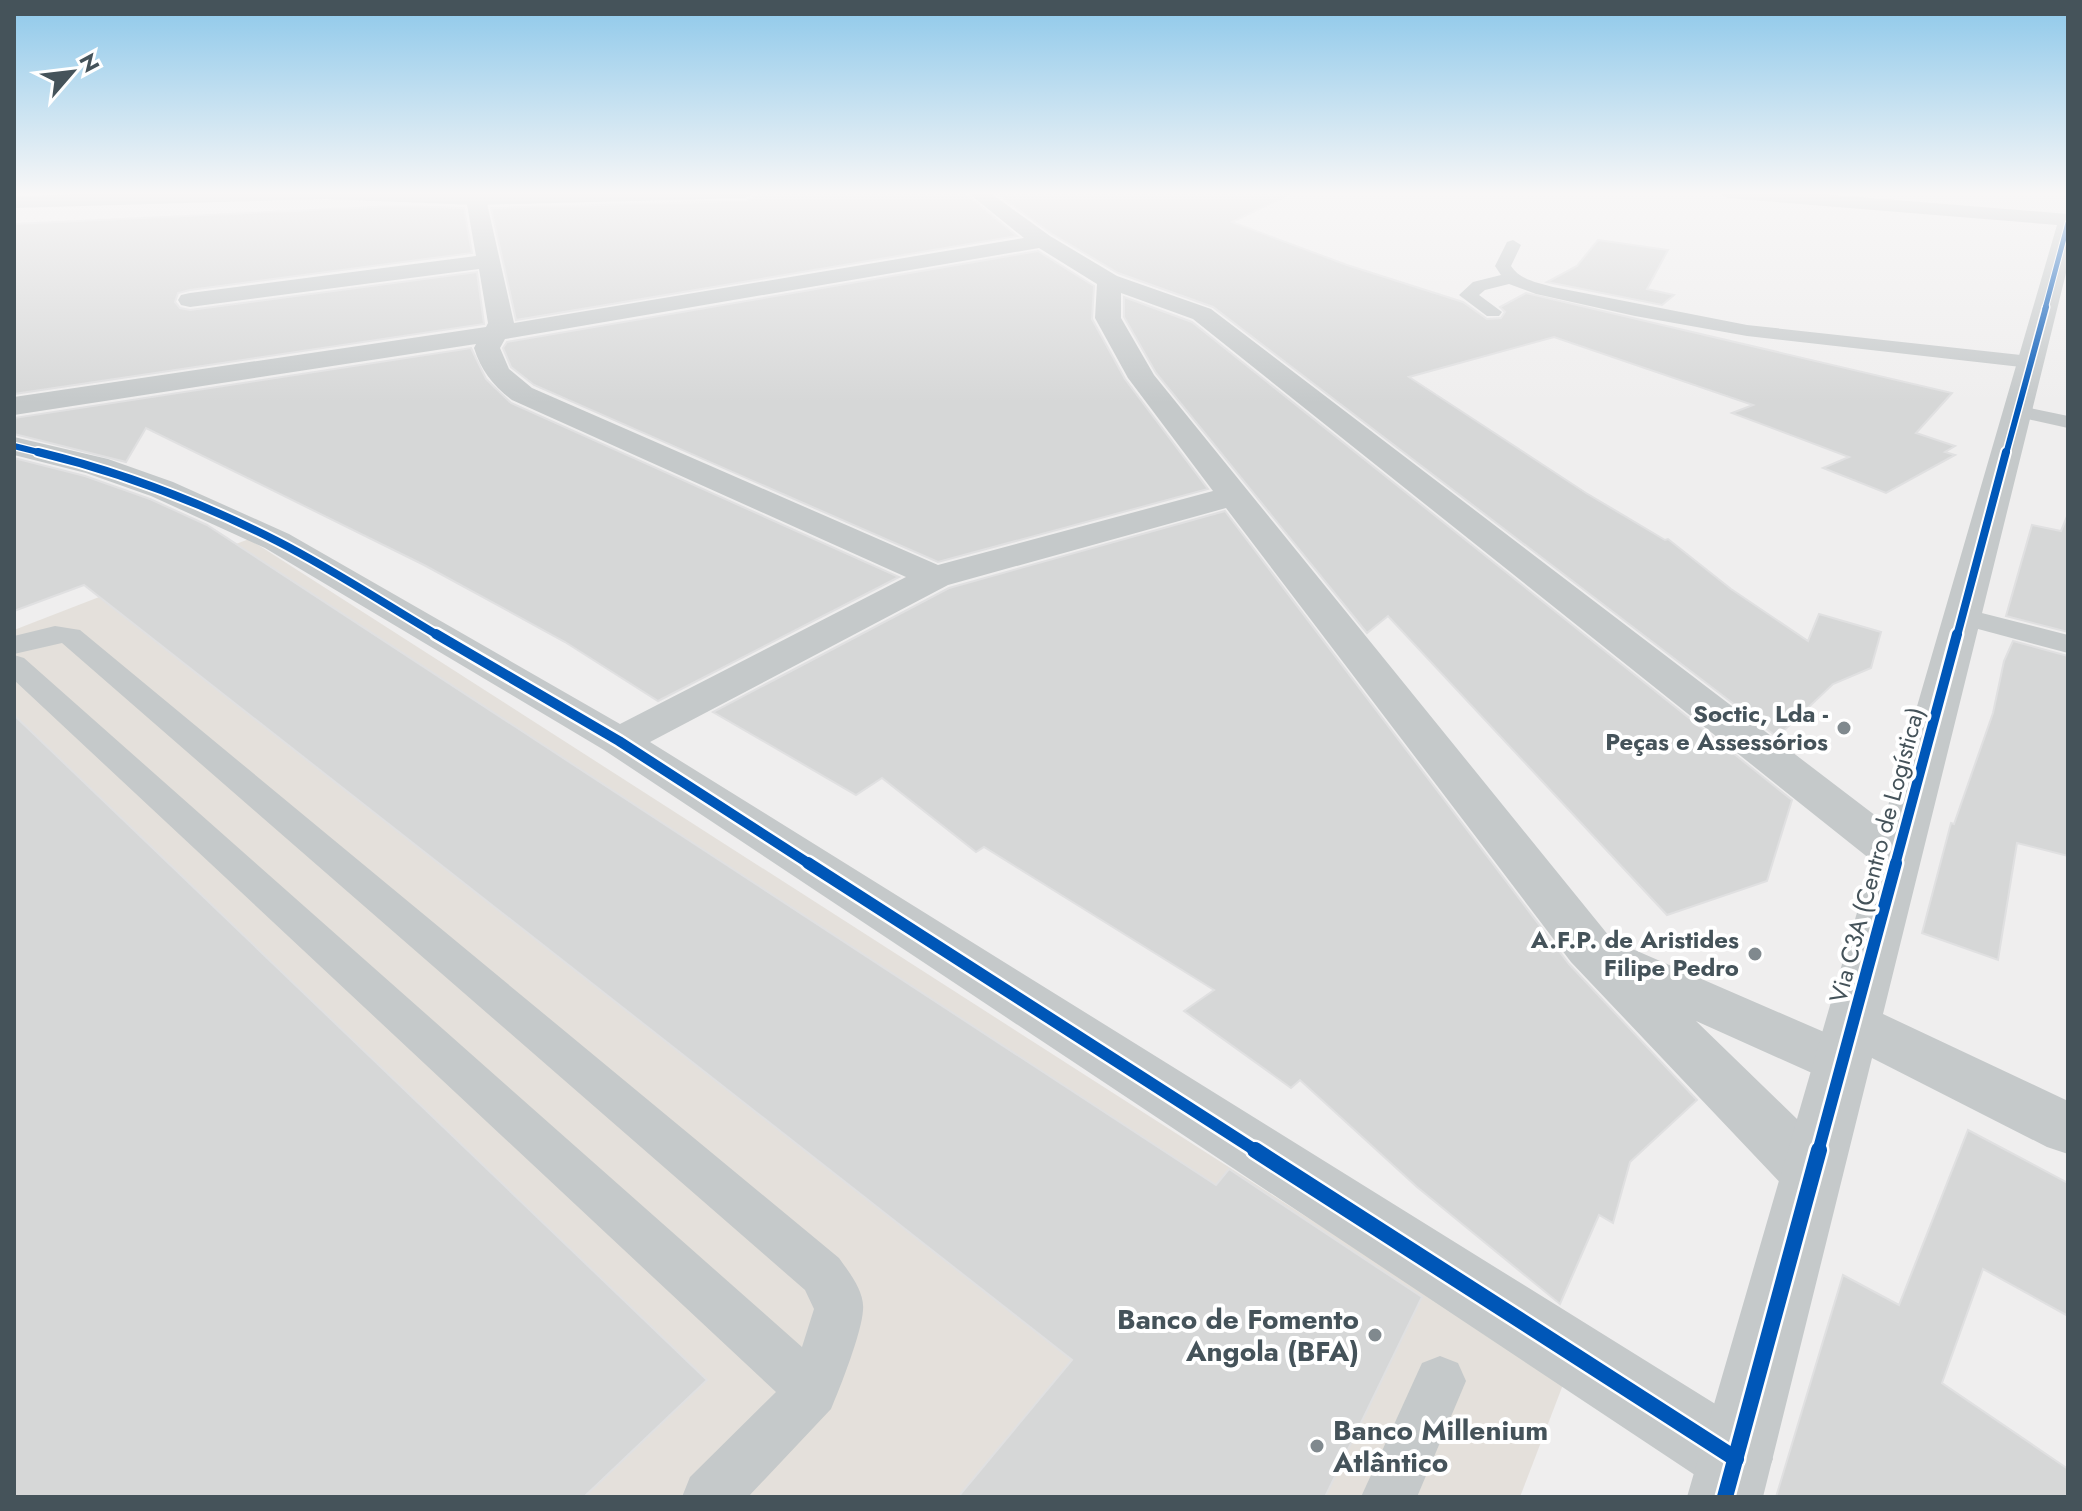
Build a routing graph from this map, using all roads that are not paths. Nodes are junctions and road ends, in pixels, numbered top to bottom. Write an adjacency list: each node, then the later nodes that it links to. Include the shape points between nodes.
1 (476, 263): 9 (street)
2 (488, 263): 11 (street, via 501,323)
3 (924, 263): 11 (street)
4 (1078, 263): 8 (street)
5 (1505, 263): 7 (lane)
6 (2057, 263): 12 (street, Via C3A (Centro de Logística))
7 (1511, 278): 10 (lane, via 1479,286 1468,295); 12 (lane, via 1626,310 1708,325)
8 (1109, 281): 17 (street, via 1108,318 1133,366); 24 (street, via 1202,314)
9 (190, 300)
10 (1493, 312)
11 (496, 334): 13 (street); 18 (street, via 487,348 494,369 522,394)
12 (2030, 362): 14 (street, Via C3A (Centro de Logística))
13 (14, 406)
14 (2016, 411): 15 (lane); 19 (street, Via C3A (Centro de Logística))
15 (2068, 422)
16 (25, 454): 23 (street, via 97,466 277,541)
17 (1235, 495): 18 (street); 25 (street)
18 (935, 577): 23 (street)
19 (1962, 616): 20 (lane); 24 (street, Via C3A (Centro de Logística))
20 (2068, 644)
21 (14, 645): 30 (lane, via 55,634 70,636 822,1274 839,1309)
22 (14, 664): 30 (lane)
23 (619, 741): 31 (street)
24 (1897, 856): 26 (street, Via C3A (Centro de Logística))
25 (1590, 949): 26 (street); 28 (street)
26 (1847, 1044): 27 (street); 28 (street, Via C3A (Centro de Logística))
27 (2063, 1127)
28 (1812, 1174): 31 (street, Via C3A (Centro de Logística))
29 (1440, 1381): 33 (lane)
30 (813, 1391): 32 (lane)
31 (1730, 1478)
32 (710, 1497)
33 (1389, 1497)

